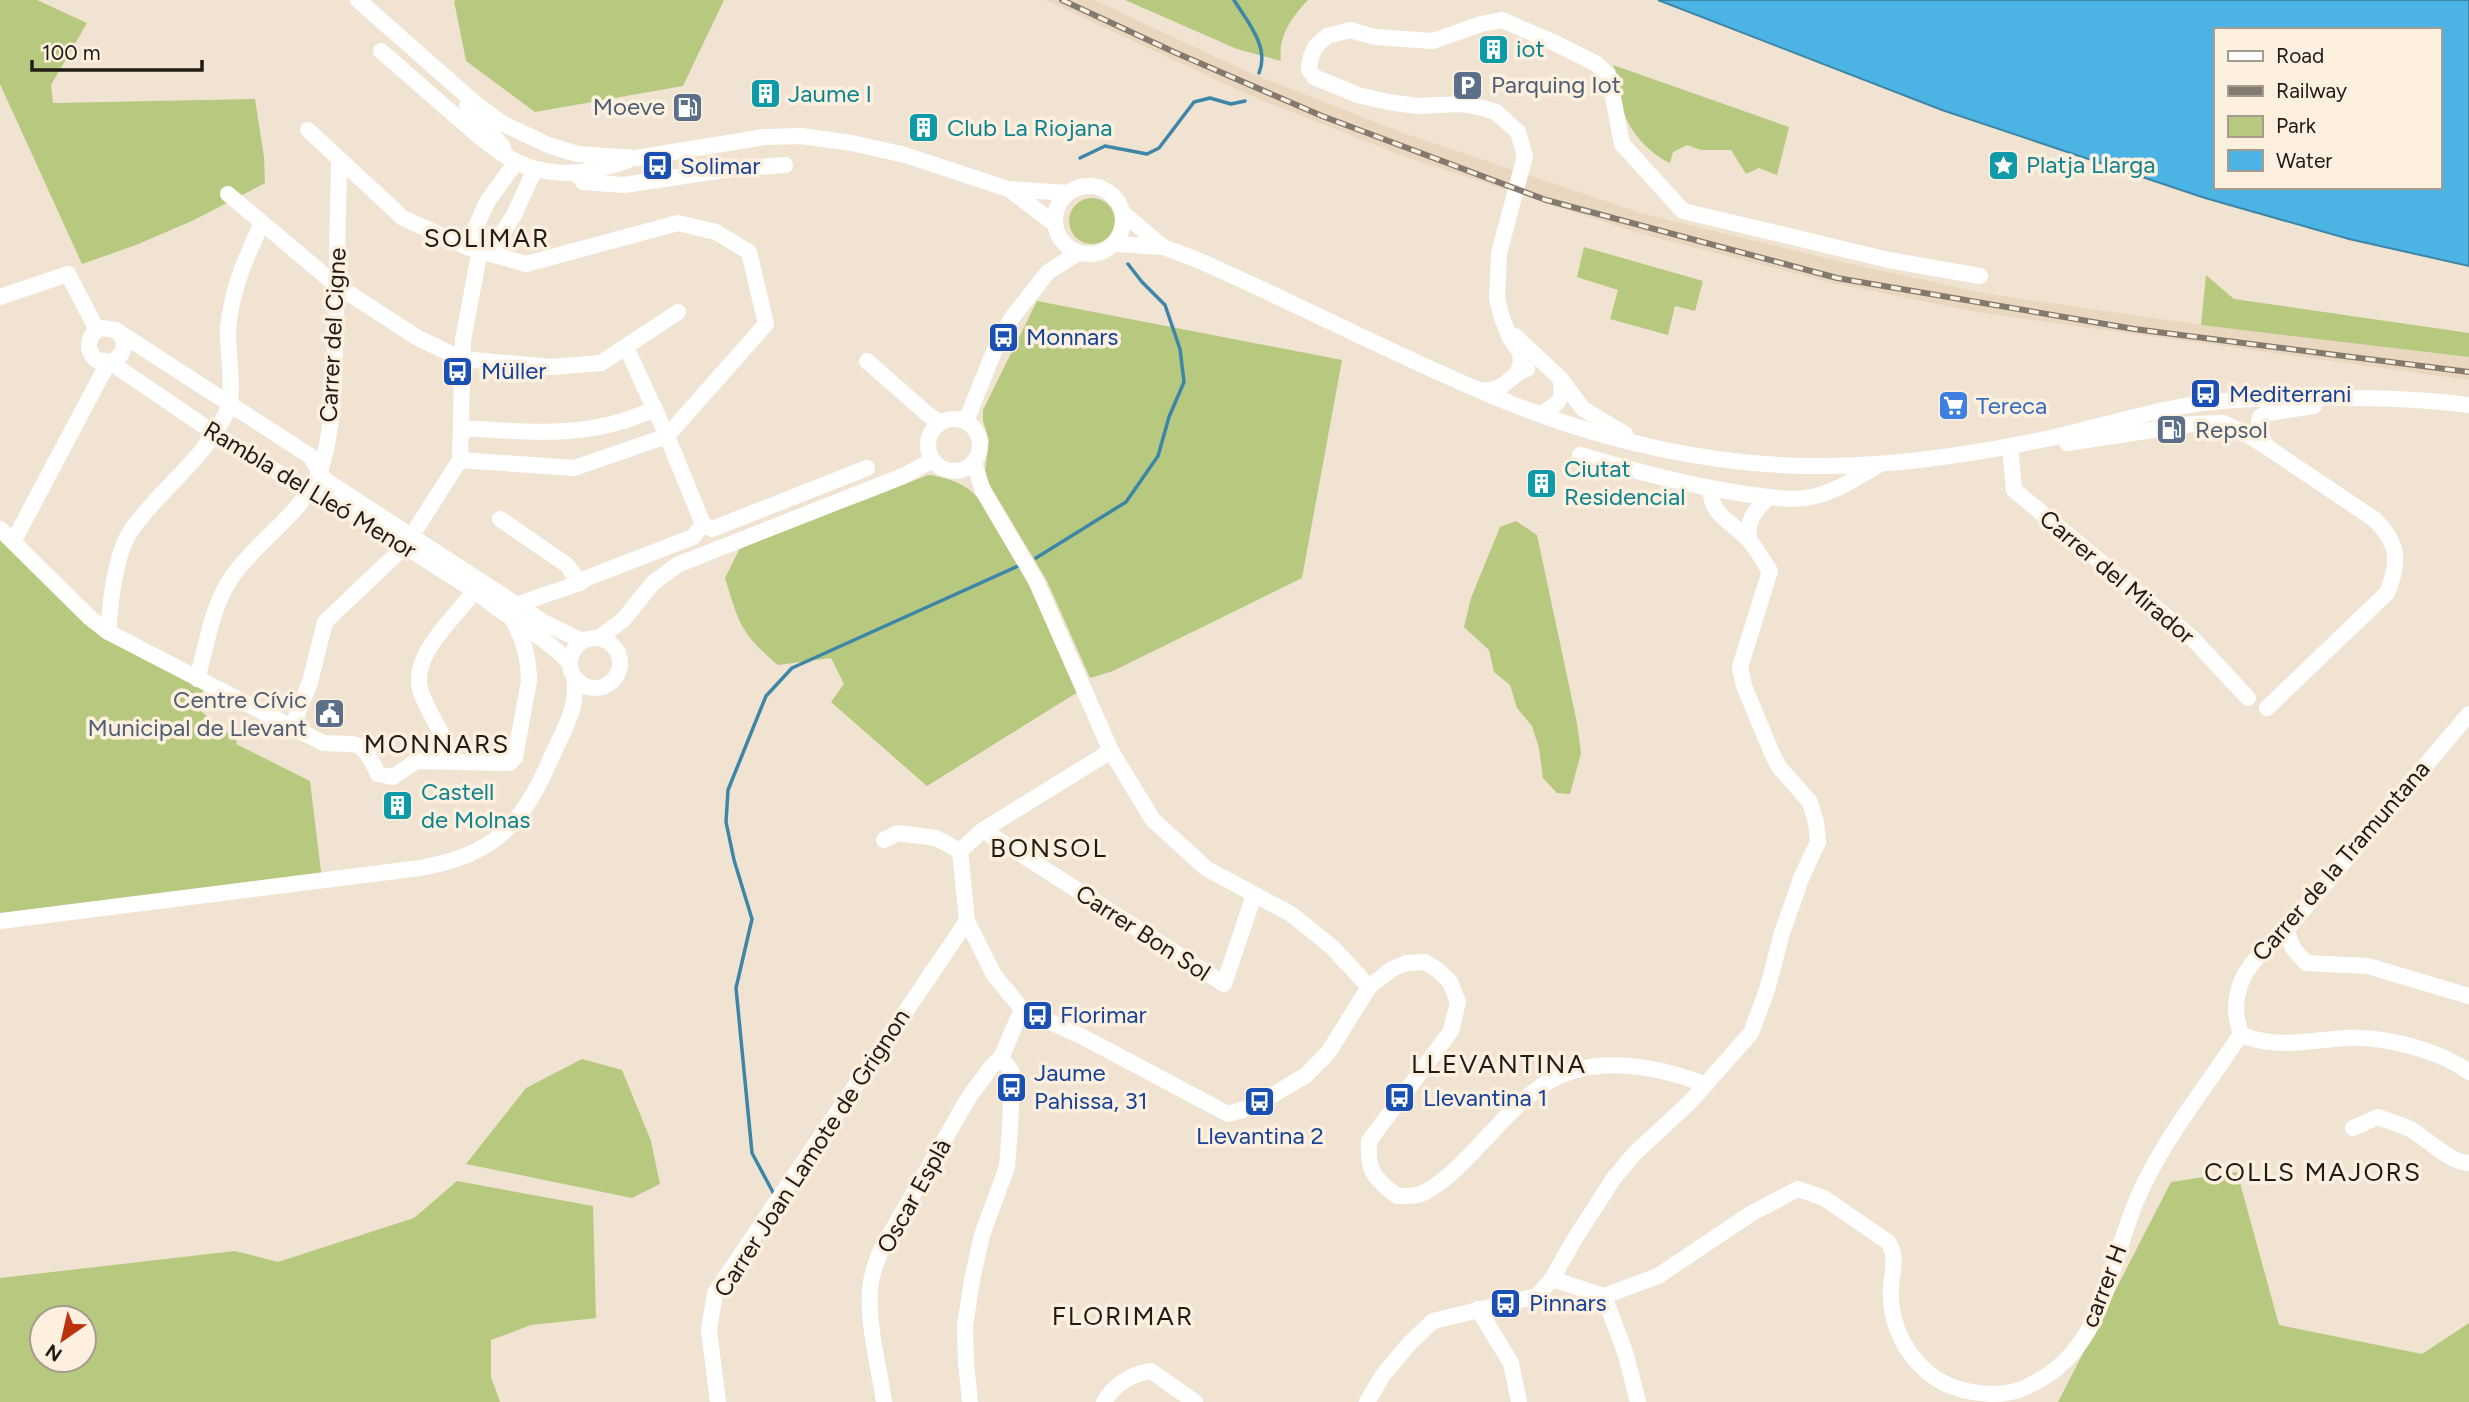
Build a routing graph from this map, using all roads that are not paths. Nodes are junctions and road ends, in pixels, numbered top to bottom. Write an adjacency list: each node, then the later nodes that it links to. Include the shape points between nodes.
1 (358, 0): 3 (street)
2 (382, 51): 7 (street, via 488,144)
3 (465, 94): 5 (street, via 502,123 548,145 577,153); 7 (street, via 468,109)
4 (308, 130): 6 (street)
5 (636, 158): 10 (street); 11 (street, via 765,137 801,136 905,155)
6 (340, 160): 19 (street, via 402,218); 23 (street, Carrer del Cigne)
7 (516, 162): 9 (street); 19 (street, via 487,202)
8 (785, 165): 10 (street, via 624,185 583,182)
9 (535, 169): 10 (street); 19 (street, via 513,215)
10 (576, 172)
11 (1008, 189): 12 (street); 16 (street)
12 (1068, 193): 14 (street, via 1080,187 1104,189); 16 (street, via 1056,212)
13 (228, 194): 15 (street)
14 (1124, 213): 17 (street); 18 (street)
15 (262, 223): 23 (street); 37 (street, via 233,298 228,329)
16 (1057, 231): 20 (street, via 1067,247); 21 (street)
17 (1116, 244): 18 (street); 20 (street, via 1104,252)
18 (1163, 247): 35 (street)
19 (479, 250): 30 (street); 45 (street, via 526,264 678,223 716,232 749,251 766,324)
20 (1078, 253): 21 (street)
21 (1048, 272): 41 (street, via 1005,329)
22 (1980, 276): 27 (street, via 1889,260 1683,211 1622,144 1609,76 1597,64 1502,20 1433,41 1375,37 1350,30 1327,36 1311,56 1309,69 1314,77 1388,102 1483,107 1518,132 1524,169 1502,239 1497,273 1497,299)
23 (336, 285): 30 (street, via 418,338); 57 (street, Carrer del Cigne, via 334,390)
24 (0, 297): 26 (street, via 68,274)
25 (678, 312): 29 (street)
26 (97, 330): 28 (street, Rambla del Lleó Menor, via 111,328); 32 (street, Rambla del Lleó Menor, via 89,339 89,351 96,360)
27 (1508, 332): 33 (street, via 1520,352); 34 (street)
28 (120, 333): 32 (street, via 123,351); 37 (street, Rambla del Lleó Menor)
29 (626, 347): 30 (street, via 601,363 551,368); 39 (street)
30 (462, 359): 43 (street)
31 (867, 361): 42 (street)
32 (109, 363): 44 (street, Rambla del Lleó Menor); 70 (street)
33 (1518, 372): 34 (street, via 1537,366); 35 (street, via 1502,387)
34 (1560, 378): 40 (street, via 1560,401); 47 (street, via 1583,409)
35 (1481, 391): 40 (street)
36 (2367, 397): 38 (street); 46 (street, via 2242,399 2186,406); 49 (street, via 2267,413 2260,417 2258,429)
37 (230, 405): 44 (street); 57 (street, Rambla del Lleó Menor, via 310,456)
38 (2469, 405)
39 (655, 409): 43 (street, via 617,423 577,429); 45 (street)
40 (1540, 414): 47 (street)
41 (966, 421): 42 (street); 53 (street, via 980,440)
42 (940, 423): 52 (street, via 928,444)
43 (461, 428): 51 (street)
44 (214, 433): 60 (street, Rambla del Lleó Menor, via 300,486); 75 (street, via 130,531 115,572)
45 (667, 436): 51 (street, via 574,468); 66 (street)
46 (2037, 440): 48 (street); 49 (street, via 2060,444 2223,423)
47 (1642, 444): 59 (street)
48 (2010, 446): 54 (street); 83 (street, Carrer del Mirador, via 2014,490 2193,639)
49 (2267, 447): 85 (street, via 2374,519 2387,531 2396,561 2387,593)
50 (1580, 455): 61 (street)
51 (460, 460): 69 (street)
52 (933, 460): 58 (street); 74 (street, via 677,565 653,583)
53 (974, 461): 58 (street); 62 (street)
54 (1880, 464): 55 (street); 64 (street)
55 (1832, 466): 59 (street); 59 (street, via 1839,475 1838,488 1828,486)
56 (867, 468): 66 (street, via 712,529)
57 (319, 470): 60 (street, Carrer del Cigne); 69 (street, Rambla del Lleó Menor, via 325,480)
58 (956, 471): 62 (street)
59 (1817, 473): 64 (street, via 1821,484)
60 (312, 487): 69 (street, Rambla del Lleó Menor); 81 (street, Carrer del Cigne, via 234,574 221,597)
61 (1711, 489): 63 (street); 68 (street, via 1713,508)
62 (983, 491): 88 (street, via 1036,581)
63 (1768, 497): 64 (street); 68 (street, via 1752,514)
64 (1812, 497)
65 (500, 519): 71 (street, via 567,565)
66 (703, 524): 71 (street, via 693,537)
67 (0, 529): 70 (street)
68 (1749, 540): 103 (street, via 1770,571 1740,667 1744,687 1779,767 1810,802 1818,842 1782,933 1751,1033)
69 (408, 541): 72 (street, Rambla del Lleó Menor); 87 (street, via 325,622 310,682)
70 (13, 542): 75 (street)
71 (580, 583): 73 (street, via 524,602)
72 (479, 586): 73 (street, Rambla del Lleó Menor); 89 (street, via 424,656 418,679)
73 (515, 611): 77 (street, Rambla del Lleó Menor); 79 (street, Rambla del Lleó Menor); 89 (street, via 529,670 515,757 510,763)
74 (623, 620): 76 (street); 78 (street)
75 (108, 632): 81 (street)
76 (599, 638): 77 (street); 78 (street)
77 (582, 641): 79 (street)
78 (618, 653): 82 (street, via 617,676)
79 (569, 663): 80 (street)
80 (575, 679): 82 (street); 84 (street)
81 (197, 680): 87 (street)
82 (597, 689): 84 (street)
83 (2248, 698)
84 (573, 706): 94 (street, via 538,788 489,845 470,855 420,869)
85 (2267, 708)
86 (2469, 714): 96 (street, Carrer de la Tramuntana)
87 (292, 727): 89 (street, via 323,743 360,745 378,774 393,778 415,762)
88 (1111, 751): 90 (street); 93 (street, via 1153,820 1207,869)
89 (451, 760)
90 (983, 830): 92 (street); 93 (street, Carrer Bon Sol, via 1224,984)
91 (884, 840): 92 (street, via 898,832 936,838)
92 (960, 851): 95 (street)
93 (1254, 895): 97 (street, via 1291,914 1332,947)
94 (0, 921)
95 (967, 921): 99 (street, via 994,975); 109 (street, Carrer Joan Lamote de Grignon, via 715,1293 709,1330)
96 (2286, 930): 98 (street, via 2293,948 2306,962 2368,967); 100 (street, Carrer de la Tramuntana, via 2261,951 2241,982 2235,1010)
97 (1369, 987): 99 (street, via 1320,1063 1252,1107 1228,1114); 103 (street, via 1399,966 1425,962 1450,982 1458,1002 1451,1031 1369,1141 1368,1160 1374,1175 1397,1196 1422,1195 1462,1163 1513,1110 1569,1072 1644,1066)
98 (2469, 996)
99 (1022, 1009): 101 (street, Oscar Esplà)
100 (2241, 1034): 102 (street, via 2256,1042 2273,1043 2371,1038 2427,1051); 107 (street, carrer H, via 2142,1186 2088,1331 2058,1368 2018,1392 1982,1394 1958,1389 1918,1364 1891,1311 1895,1263 1888,1242 1824,1198 1798,1189 1752,1213 1658,1276)
101 (1002, 1058): 110 (street, Oscar Esplà, via 969,1097 881,1250 870,1290 870,1313); 111 (street, via 1012,1072 1007,1167 982,1235 972,1280 965,1326)
102 (2469, 1072)
103 (1704, 1084): 106 (street, via 1614,1178)
104 (2353, 1128): 105 (street, via 2378,1117 2408,1128 2455,1161)
105 (2469, 1163)
106 (1552, 1279): 107 (street); 108 (street, via 1537,1296)
107 (1604, 1296): 116 (street)
108 (1478, 1309): 114 (street, via 1433,1321 1408,1345); 115 (street, via 1511,1363)
109 (718, 1402)
110 (884, 1402)
111 (970, 1402)
112 (1104, 1402): 113 (street, via 1129,1377 1151,1371)
113 (1195, 1402)
114 (1367, 1402)
115 (1519, 1402)
116 (1638, 1402)

